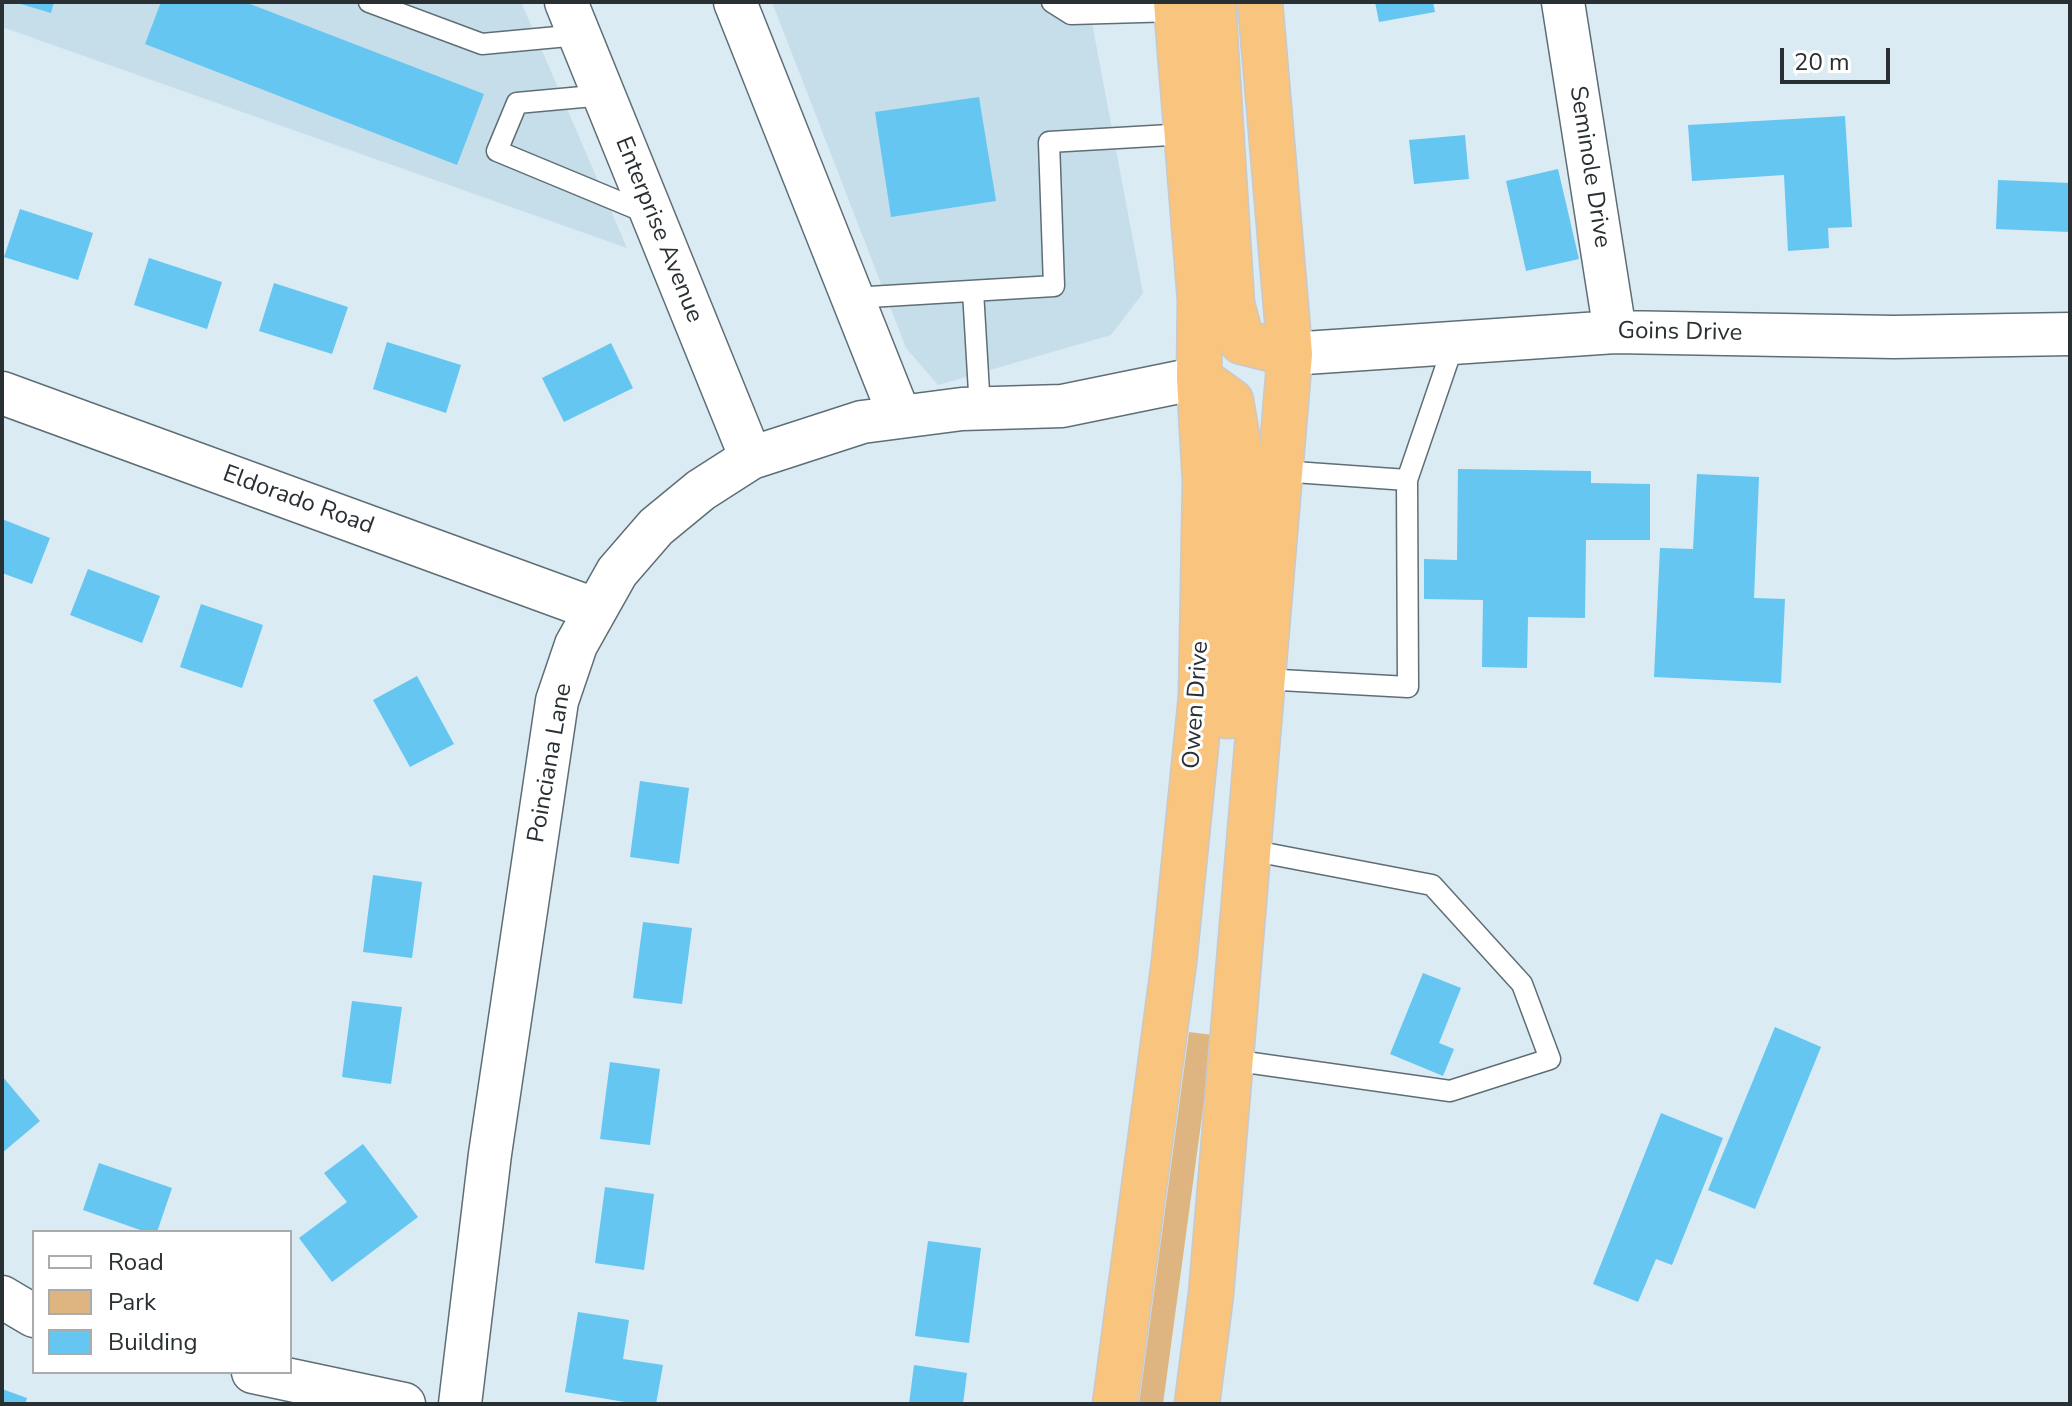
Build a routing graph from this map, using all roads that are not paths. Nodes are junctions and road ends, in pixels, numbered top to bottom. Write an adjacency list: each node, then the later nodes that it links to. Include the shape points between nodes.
1 (369, 2): 7 (lane, via 482,44)
2 (735, 2): 12 (street)
3 (1052, 2): 6 (lane, via 1071,14)
4 (1260, 2): 16 (highway)
5 (1563, 2): 13 (street, Seminole Drive)
6 (1188, 5): 9 (highway, Owen Drive); 16 (highway, via 1242,342)
7 (572, 18): 8 (street, Enterprise Avenue)
8 (604, 95): 10 (street, Enterprise Avenue); 10 (lane, via 517,103 497,151)
9 (1187, 134): 11 (lane, via 1049,142 1054,286); 17 (highway, Owen Drive, via 1200,300)
10 (653, 215): 21 (street, Enterprise Avenue)
11 (973, 291): 12 (lane); 19 (lane)
12 (852, 298): 20 (street)
13 (1615, 332): 14 (street, Goins Drive); 15 (street, Goins Drive)
14 (2070, 334)
15 (1454, 343): 16 (street, Goins Drive); 23 (lane)
16 (1290, 354): 22 (highway)
17 (1199, 378): 19 (street, Poinciana Lane, via 1062,406); 26 (highway, via 1231,401 1238,442 1239,570 1225,755); 34 (highway, Owen Drive, via 1205,481 1201,697 1174,962)
18 (2, 393): 24 (street, Eldorado Road)
19 (980, 409): 20 (street, Poinciana Lane)
20 (900, 417): 21 (street, Poinciana Lane, via 862,422)
21 (751, 458): 24 (street, Poinciana Lane, via 656,527)
22 (1280, 471): 23 (lane); 25 (highway)
23 (1407, 480): 25 (lane, via 1408,687)
24 (594, 609): 33 (street, Poinciana Lane, via 557,701 490,1154)
25 (1262, 679): 26 (highway)
26 (1253, 799): 27 (highway)
27 (1249, 850): 28 (highway); 28 (lane, via 1432,885 1522,984 1550,1059 1450,1091)
28 (1231, 1060): 35 (highway)
29 (2, 1297): 30 (street)
30 (32, 1315)
31 (262, 1374): 32 (street)
32 (404, 1404)
33 (460, 1404)
34 (1115, 1404)
35 (1197, 1404)

